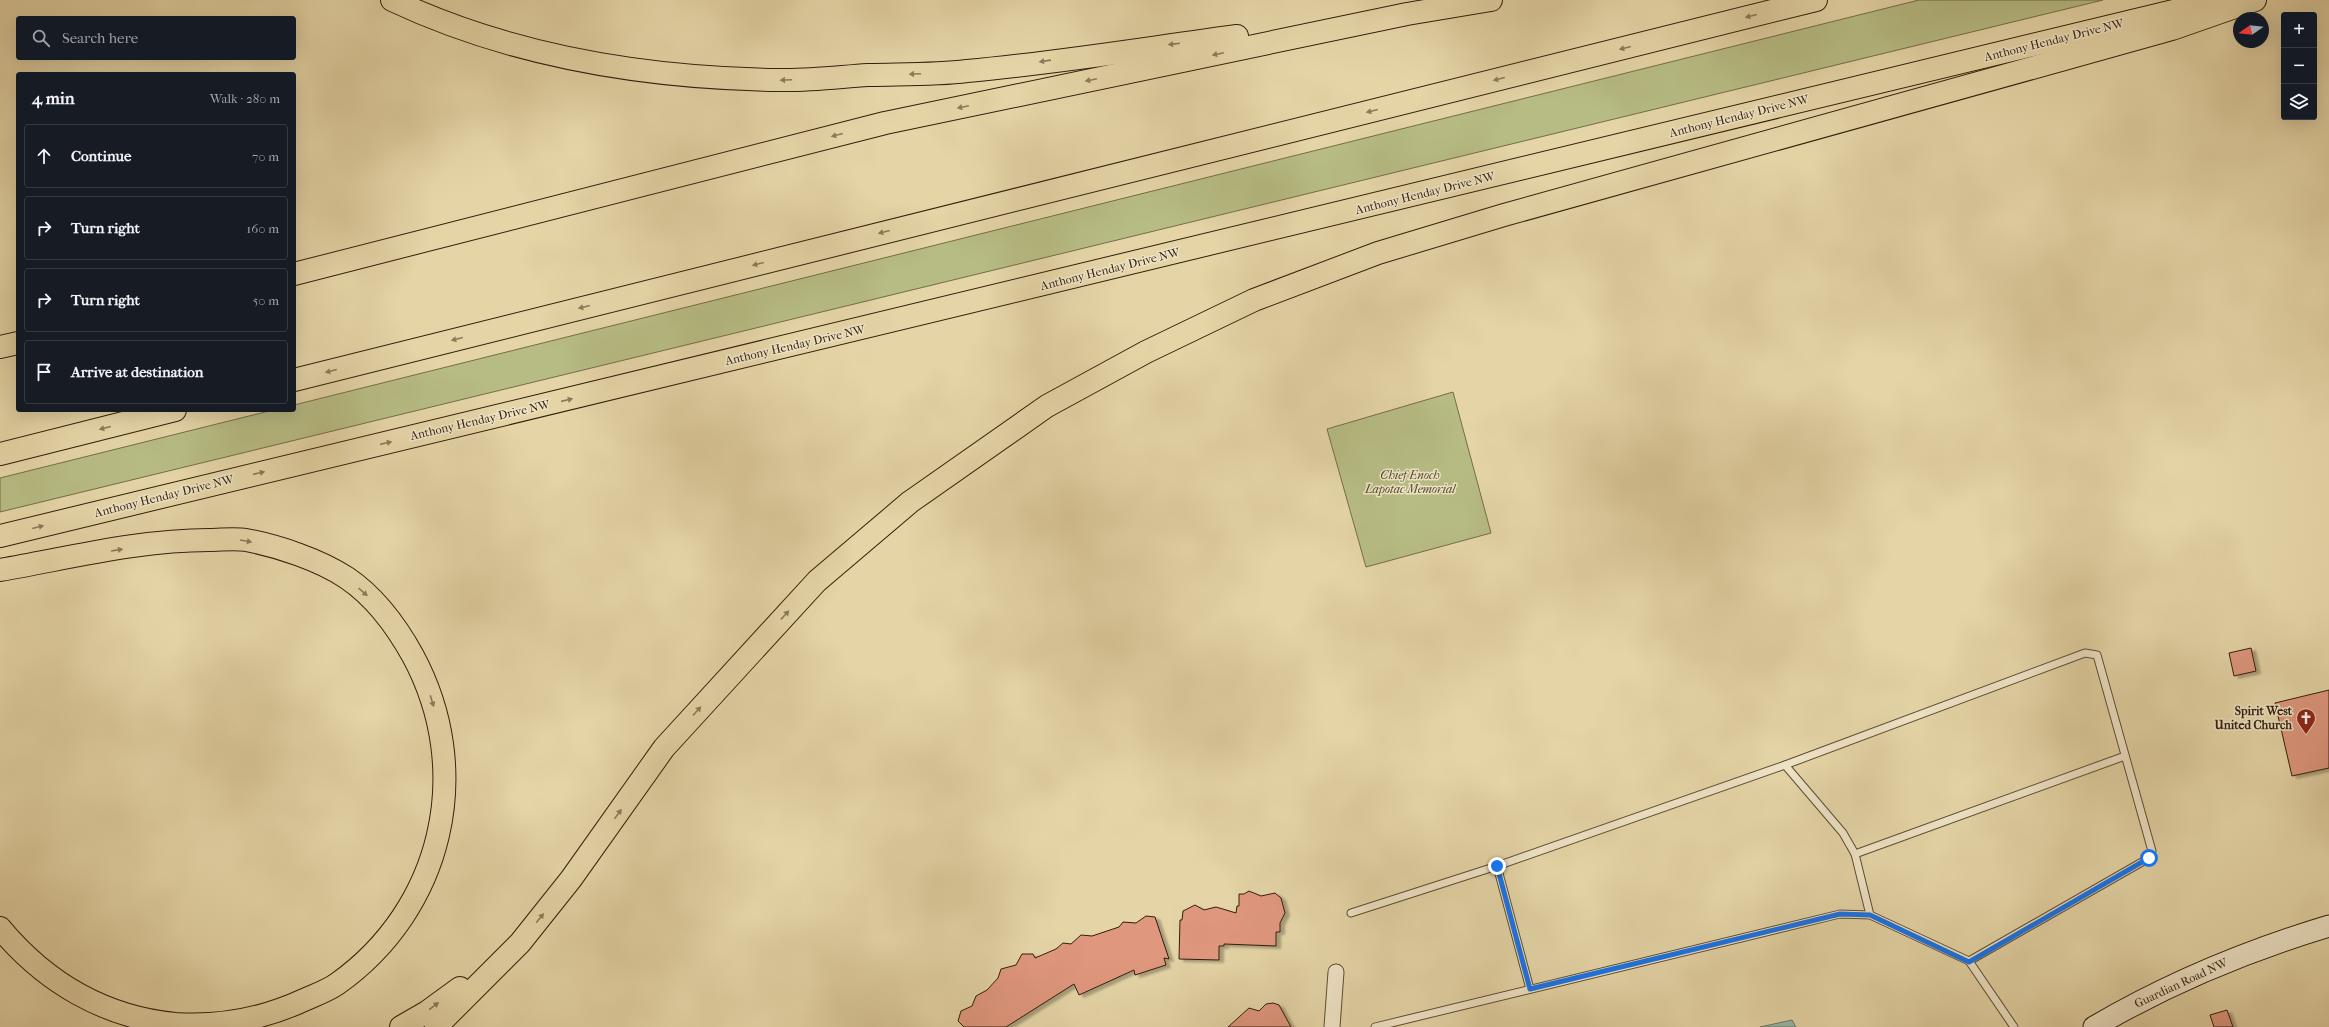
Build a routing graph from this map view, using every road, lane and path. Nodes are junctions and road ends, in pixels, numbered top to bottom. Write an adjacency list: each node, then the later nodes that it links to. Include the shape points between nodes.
1 (392, 0): 6 (highway, one-way to 1, via 966,72 780,80 673,75 621,69 570,59 495,41)
2 (1491, 0): 6 (highway)
3 (1816, 0): 10 (highway, one-way to 10)
4 (2219, 0): 13 (highway, Anthony Henday Drive NW, one-way to 4)
5 (2255, 0): 23 (highway, one-way to 5, via 570,880 664,748 817,581 910,502 1046,406 1146,352 1254,300 1378,253 1512,213 2172,29)
6 (1407, 14): 7 (highway, one-way to 7, via 885,123)
7 (296, 273)
8 (16, 344): 9 (highway)
9 (0, 348)
10 (296, 380)
11 (167, 412): 12 (highway, one-way to 12)
12 (0, 454)
13 (0, 536)
14 (0, 570): 22 (highway, one-way to 22, via 176,540 244,540 308,558 348,578 379,607 409,648 422,673 439,726 444,753 445,786 435,851 423,881 401,922 372,956 335,986 282,1011 222,1024 188,1025 155,1022 123,1014 94,1003 48,976 18,949)
15 (2125, 756): 16 (lane, via 2097,655 2085,652); 17 (lane); 24 (lane, via 2152,851 2149,858)
16 (1785, 765): 17 (lane, via 1843,833); 18 (lane)
17 (1855, 854): 20 (lane)
18 (1497, 866): 19 (lane); 26 (lane)
19 (1351, 913)
20 (1870, 915): 24 (lane); 26 (lane, via 1840,914)
21 (2329, 926): 32 (main road, Guardian Road NW, via 2203,970)
22 (0, 928)
23 (520, 943): 27 (highway, one-way to 23, via 427,1012); 28 (highway)
24 (1969, 962): 31 (lane)
25 (1336, 972): 29 (street)
26 (1530, 989): 30 (lane)
27 (401, 1027)
28 (436, 1027)
29 (1332, 1027)
30 (1375, 1027)
31 (2014, 1027)
32 (2094, 1027)

